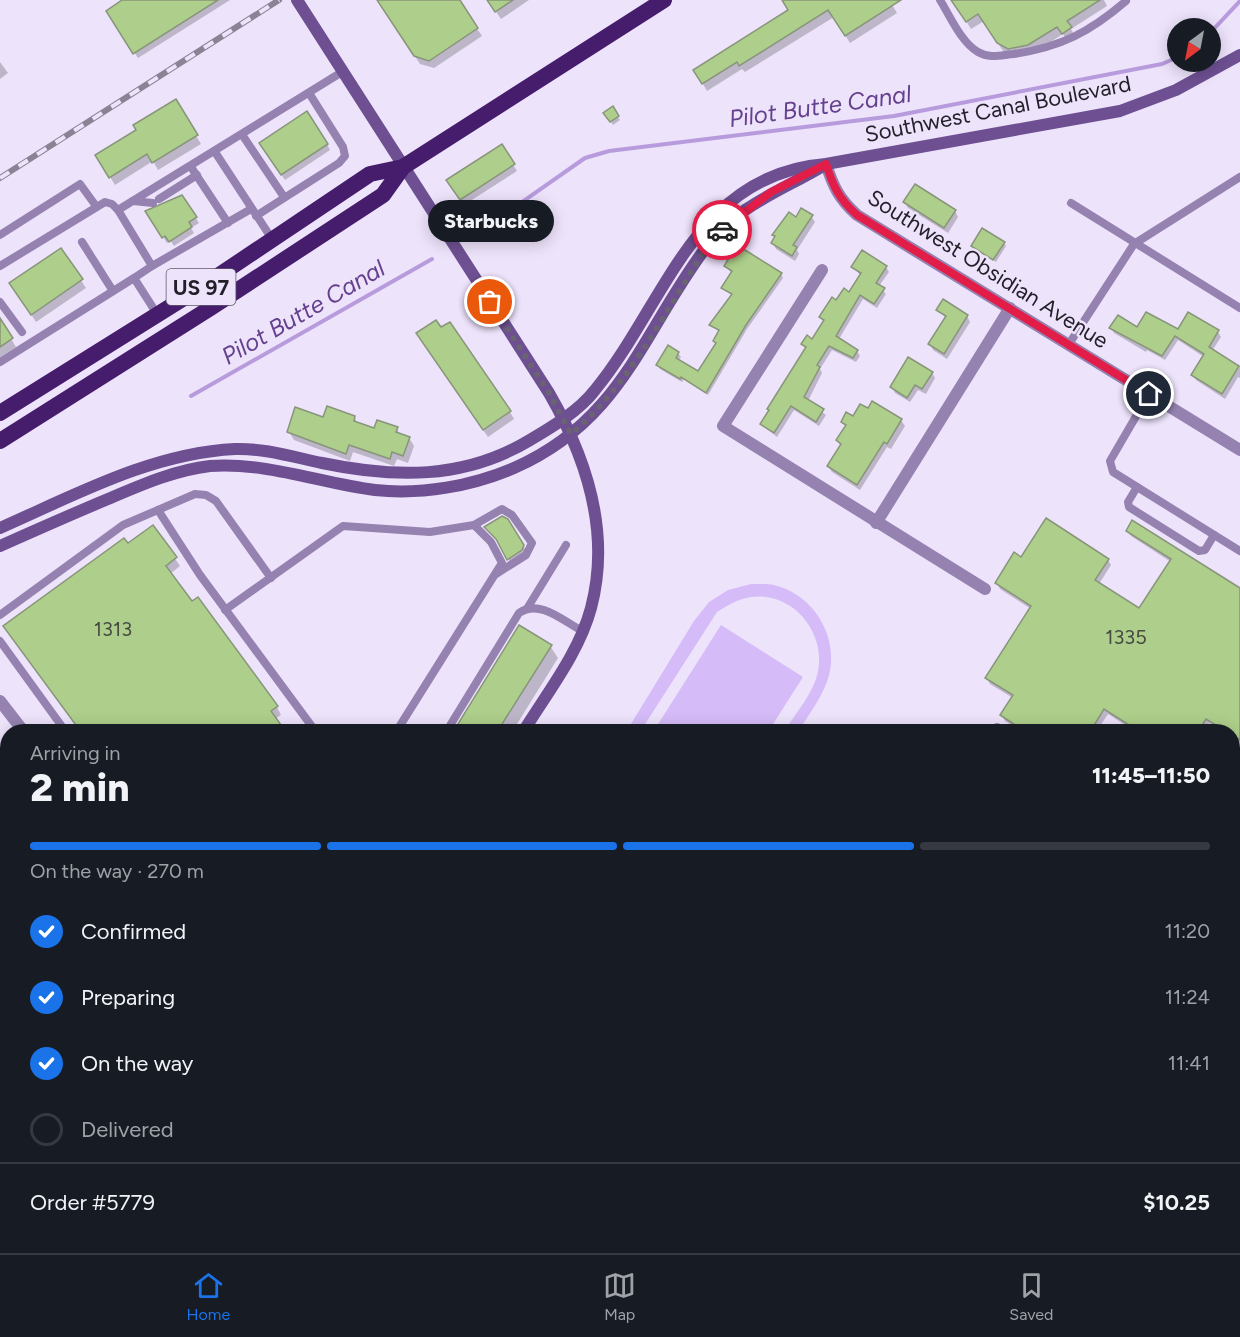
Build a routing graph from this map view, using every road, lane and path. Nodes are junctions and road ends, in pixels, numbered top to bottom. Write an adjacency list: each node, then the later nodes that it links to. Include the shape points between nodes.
1 (297, 0): 6 (main road)
2 (664, 0): 12 (highway, US 97)
3 (940, 0): 4 (lane, via 967,43 991,57 1069,40 1104,20)
4 (1126, 0)
5 (1240, 55): 10 (main road, Southwest Canal Boulevard, via 1176,90 1120,111)
6 (342, 72): 7 (lane); 12 (main road)
7 (309, 93): 8 (lane); 15 (lane, via 345,156)
8 (243, 136): 9 (lane); 15 (lane)
9 (215, 152): 11 (lane); 20 (lane)
10 (826, 164): 32 (street, Southwest Obsidian Avenue, via 833,189 857,215); 40 (main road, Southwest Canal Boulevard, via 789,168 763,180 716,215 684,254 594,392); 41 (main road, Southwest Canal Boulevard, via 771,192 726,225 707,246 621,381 598,411)
11 (192, 167): 13 (lane); 16 (lane)
12 (403, 167): 23 (highway, US 97, via 370,174); 40 (main road); 42 (highway, US 97, via 382,195)
13 (197, 175): 16 (lane, via 156,201); 21 (lane)
14 (1240, 177): 25 (lane)
15 (284, 197): 20 (lane)
16 (133, 201): 19 (lane)
17 (1071, 203): 25 (lane)
18 (96, 206): 19 (lane, via 105,202); 22 (lane, via 80,184); 26 (lane)
19 (118, 210): 27 (lane)
20 (253, 212): 21 (lane); 23 (lane)
21 (228, 223): 27 (lane)
22 (0, 235)
23 (272, 239): 34 (highway, US 97)
24 (82, 242): 30 (lane)
25 (1134, 244): 33 (lane); 36 (lane)
26 (0, 266)
27 (152, 266): 29 (lane)
28 (822, 270): 46 (street, via 723,426)
29 (134, 278): 30 (lane); 34 (lane)
30 (113, 291): 37 (lane)
31 (0, 302): 35 (lane)
32 (1010, 308): 36 (street, Southwest Obsidian Avenue); 46 (street)
33 (1240, 309)
34 (158, 315): 39 (highway, US 97)
35 (21, 332)
36 (1069, 344): 38 (street, Southwest Obsidian Avenue)
37 (0, 363)
38 (1149, 394): 43 (street, Southwest Obsidian Avenue); 44 (lane, via 1110,461 1113,472)
39 (0, 413)
40 (563, 418): 41 (main road); 48 (main road, Southwest Canal Boulevard, via 507,453 483,463 416,475 359,471 252,450 200,452 161,460)
41 (571, 434): 51 (main road, Southwest Canal Boulevard, via 539,456 492,477 438,488 376,490 233,465 187,470 149,482); 59 (main road, via 589,482 598,542 597,577)
42 (0, 441)
43 (1240, 450)
44 (1137, 487): 49 (lane); 49 (lane, via 1128,502 1130,507 1198,551 1205,550)
45 (158, 510): 54 (lane, via 195,494 216,501); 57 (lane); 58 (lane, via 123,525)
46 (876, 523): 55 (street)
47 (474, 525): 53 (lane, via 491,542 502,563); 53 (lane, via 502,509 512,515 531,543 526,555); 54 (lane, via 430,532 343,526)
48 (0, 528)
49 (1214, 535): 52 (lane)
50 (566, 545): 56 (lane)
51 (0, 546)
52 (1240, 551)
53 (494, 575): 65 (lane)
54 (271, 578): 57 (lane)
55 (985, 589)
56 (528, 607): 59 (lane, via 538,607); 66 (lane, via 519,613)
57 (225, 610): 64 (lane)
58 (0, 615)
59 (582, 631): 67 (main road)
60 (0, 641): 63 (lane)
61 (0, 700): 62 (street)
62 (18, 724)
63 (60, 724)
64 (310, 724)
65 (401, 724)
66 (451, 724)
67 (528, 724)

